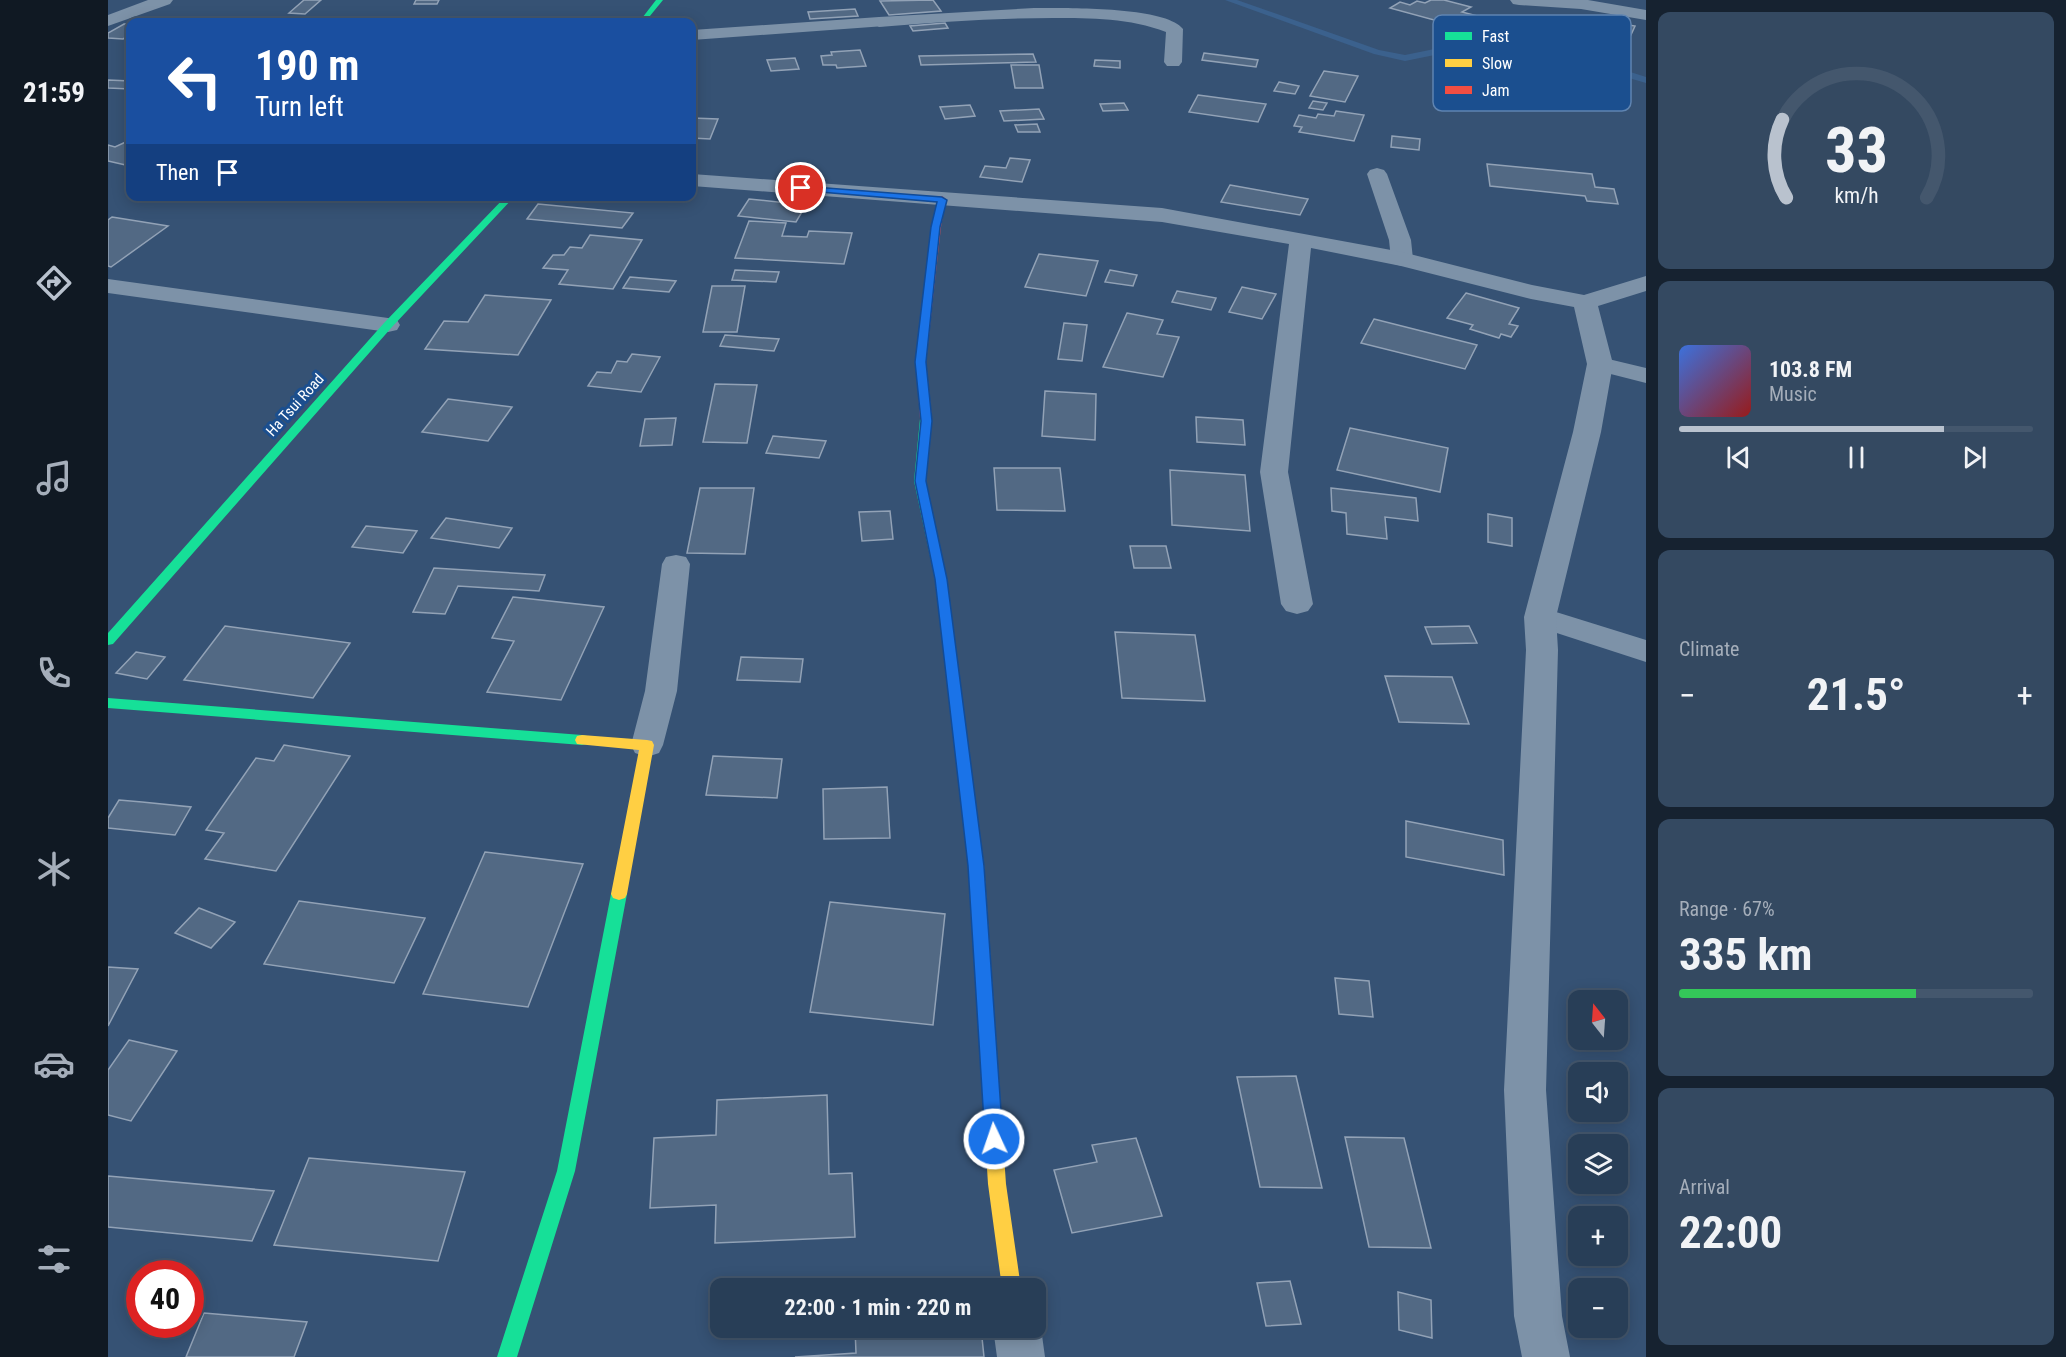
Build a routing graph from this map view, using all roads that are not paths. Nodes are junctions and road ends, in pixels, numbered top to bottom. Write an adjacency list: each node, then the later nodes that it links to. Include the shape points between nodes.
1 (164, 0): 6 (street)
2 (660, 0): 5 (street)
3 (1519, 0): 4 (street, via 1581,4)
4 (1646, 15)
5 (645, 18)
6 (108, 21)
7 (879, 22): 8 (street); 9 (lane, via 1056,9 1099,8 1144,14 1166,21 1175,29)
8 (696, 35)
9 (1173, 62)
10 (1377, 174): 15 (lane, via 1400,240)
11 (696, 180): 12 (street)
12 (942, 200): 14 (street, via 1162,215); 29 (street, via 921,362 926,421 920,481 941,579 976,866 997,1184)
13 (506, 201): 19 (street, Ha Tsui Road)
14 (1301, 238): 15 (street); 23 (street, via 1274,472)
15 (1402, 260): 18 (street)
16 (1646, 283): 18 (street)
17 (108, 286): 19 (street)
18 (1586, 302): 20 (street)
19 (388, 325): 25 (street, Ha Tsui Road)
20 (1600, 364): 21 (lane); 24 (street, via 1587,432)
21 (1646, 376)
22 (676, 564): 28 (lane, via 661,692)
23 (1297, 604)
24 (1540, 617): 26 (lane); 33 (street, via 1542,650 1525,1090 1538,1316)
25 (108, 641)
26 (1646, 651)
27 (108, 703): 28 (street)
28 (647, 745): 31 (street, via 566,1171)
29 (1010, 1278)
30 (1018, 1338): 32 (street)
31 (507, 1357)
32 (1021, 1357)
33 (1546, 1357)

